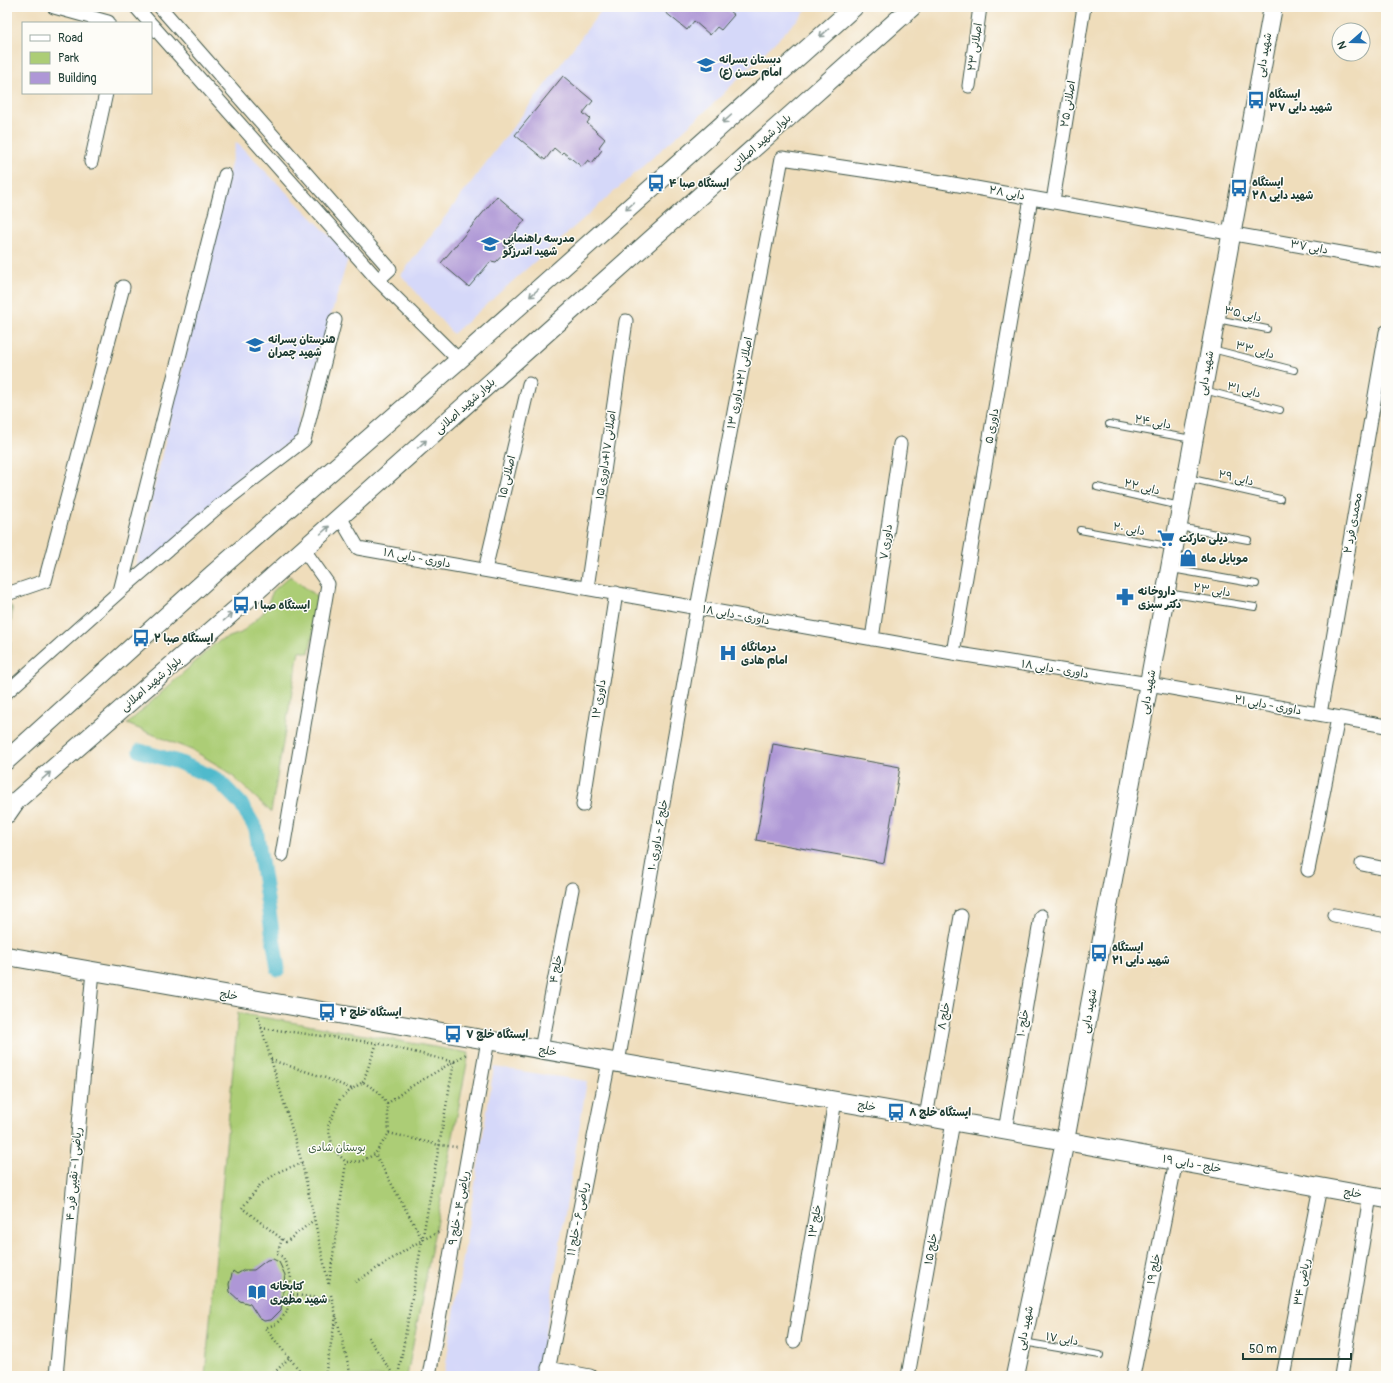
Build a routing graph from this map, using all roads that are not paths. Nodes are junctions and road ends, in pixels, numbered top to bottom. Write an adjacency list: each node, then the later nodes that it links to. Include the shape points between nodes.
1 (54, 7): 9 (street)
2 (136, 7): 10 (street)
3 (160, 7): 21 (street, via 390,269)
4 (854, 7): 29 (street, one-way to 29)
5 (912, 7): 41 (street, بلوار شهید اصلانی, one-way to 5)
6 (980, 7): 12 (street, اصلانی ۲۳)
7 (1084, 7): 18 (street, اصلانی ۲۵)
8 (1273, 7): 19 (street, شهید دایی)
9 (108, 22)
10 (148, 22)
11 (152, 26): 21 (street)
12 (969, 86)
13 (106, 94): 15 (street)
14 (782, 158): 17 (street, دایی ۲۸); 56 (street, اصلانی ۲۱+ داوری ۱۳)
15 (91, 162)
16 (225, 175): 51 (street)
17 (1031, 198): 18 (street, دایی ۲۸); 58 (street, داوری ۵)
18 (1052, 202): 19 (street, دایی ۲۸)
19 (1231, 234): 20 (street, دایی ۳۷); 23 (street, شهید دایی)
20 (1386, 261)
21 (378, 280): 29 (street)
22 (123, 287): 53 (street, via 45,581)
23 (1216, 318): 26 (lane, دایی ۳۵); 28 (street, شهید دایی)
24 (335, 320): 51 (street, via 304,440 220,505)
25 (626, 321): 50 (street, اصلانی ۱۷+داوری ۱۵)
26 (1266, 329)
27 (1386, 332): 61 (street, محمدی فرد ۲)
28 (1210, 349): 30 (lane, دایی ۳۳); 32 (street, شهید دایی)
29 (459, 360): 64 (street, via 213,574)
30 (1294, 370)
31 (529, 384): 48 (street, اصلانی ۱۵)
32 (1203, 390): 33 (lane, دایی ۳۱); 35 (street, شهید دایی)
33 (1280, 410)
34 (1109, 424): 35 (lane, دایی ۲۴)
35 (1194, 439): 37 (street, شهید دایی)
36 (900, 444): 57 (street, داوری ۷)
37 (1187, 477): 39 (lane, دایی ۲۹); 40 (street, شهید دایی)
38 (1097, 487): 40 (lane, دایی ۲۲)
39 (1280, 499)
40 (1182, 506): 42 (street, شهید دایی)
41 (340, 517): 46 (street, بلوار شهید اصلانی, one-way to 41); 48 (street, داوری - دایی ۱۸, via 358,548)
42 (1178, 527): 44 (lane); 45 (street, شهید دایی)
43 (1080, 530): 45 (lane, دایی ۲۰)
44 (1248, 540)
45 (1174, 547): 47 (street, شهید دایی)
46 (304, 550): 66 (street, بلوار شهید اصلانی, one-way to 46); 67 (street, via 328,584)
47 (1170, 568): 49 (lane); 52 (street, شهید دایی)
48 (485, 570): 50 (street, داوری - دایی ۱۸)
49 (1256, 584)
50 (587, 588): 54 (street, داوری - دایی ۱۸)
51 (120, 591): 60 (street)
52 (1166, 592): 55 (lane, دایی ۲۳); 59 (street, شهید دایی)
53 (7, 594)
54 (616, 594): 56 (street, داوری - دایی ۱۸); 65 (street, داوری ۱۲)
55 (1255, 607)
56 (697, 608): 57 (street, داوری - دایی ۱۸); 80 (street, خلج ۶ - داوری ۱۰)
57 (872, 639): 58 (street, داوری - دایی ۱۸)
58 (953, 653): 59 (street, داوری - دایی ۱۸)
59 (1149, 684): 61 (street, داوری - دایی ۲۱); 85 (street, شهید دایی)
60 (7, 692)
61 (1320, 714): 62 (street, داوری - دایی ۲۱)
62 (1338, 718): 63 (street, داوری - دایی ۲۱); 70 (street)
63 (1386, 726)
64 (7, 760)
65 (582, 805)
66 (12, 808)
67 (282, 855)
68 (1362, 864): 69 (street)
69 (1386, 869)
70 (1308, 870)
71 (572, 889): 79 (street, خلج ۴)
72 (1334, 915): 75 (street)
73 (961, 916): 82 (street, خلج ۸)
74 (1041, 916): 84 (street, خلج ۱۰)
75 (1386, 925)
76 (7, 956): 77 (street, خلج)
77 (93, 971): 78 (street, خلج); 93 (street, ریاضی ۱ - نقیبی فرد ۴)
78 (488, 1040): 79 (street, خلج); 94 (street, ریاضی ۴ - خلج ۹)
79 (541, 1049): 80 (street, خلج)
80 (614, 1062): 81 (street, خلج); 92 (street, ریاضی ۶ - خلج ۱۱)
81 (835, 1101): 82 (street, خلج); 89 (street, خلج ۱۳)
82 (926, 1117): 83 (street, خلج)
83 (953, 1122): 84 (street, خلج); 96 (street, خلج ۱۵)
84 (1005, 1131): 85 (street, خلج)
85 (1065, 1141): 86 (street, خلج - دایی ۱۹); 90 (street, شهید دایی)
86 (1176, 1161): 87 (street, خلج - دایی ۱۹); 98 (street, خلج ۱۹)
87 (1320, 1188): 88 (street, خلج); 99 (street, ریاضی ۳۴)
88 (1378, 1198): 100 (street)
89 (794, 1341)
90 (1022, 1342): 91 (lane, دایی ۱۷); 97 (street, شهید دایی)
91 (1100, 1355)
92 (548, 1372): 95 (street)
93 (56, 1376)
94 (429, 1376)
95 (590, 1376)
96 (908, 1376)
97 (1015, 1376)
98 (1133, 1376)
99 (1283, 1376)
100 (1341, 1376)

